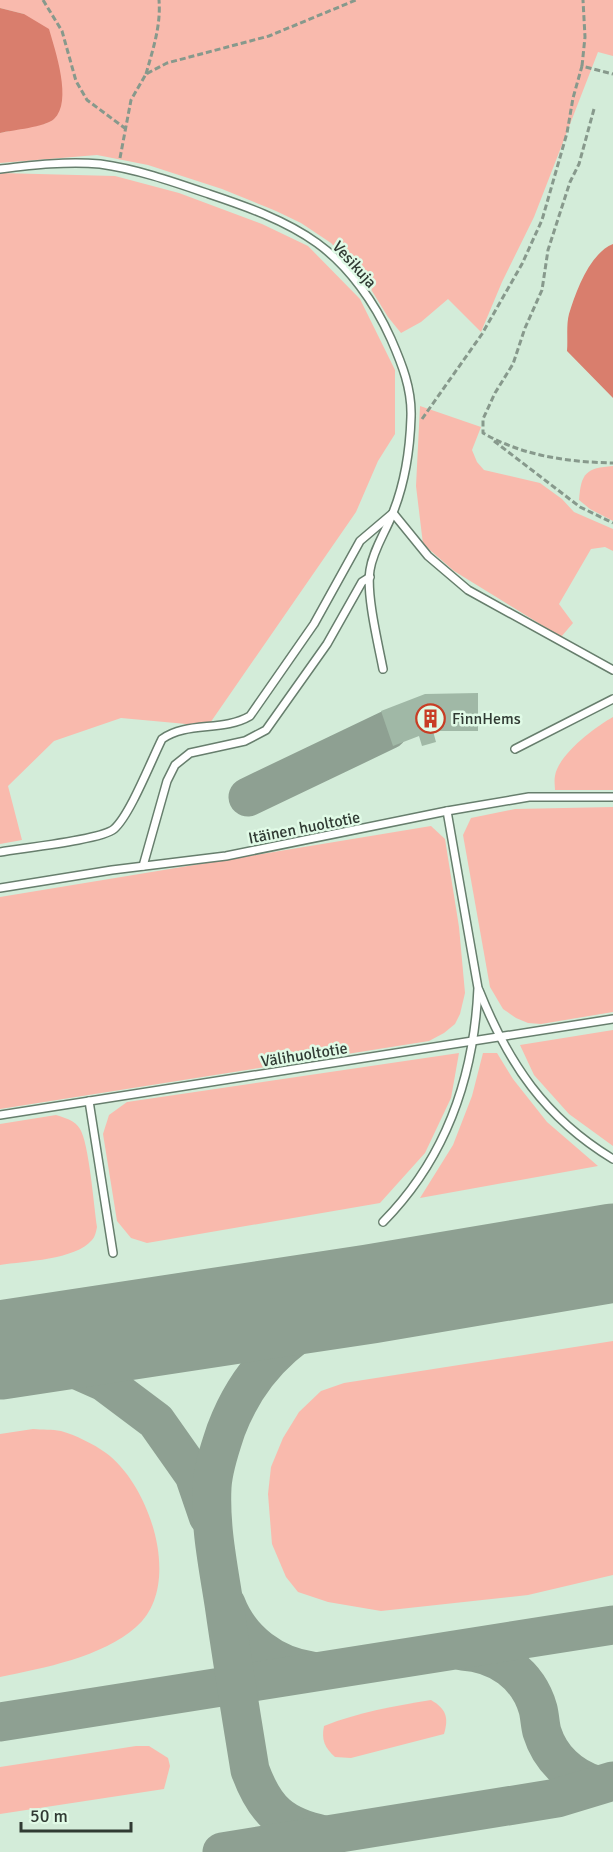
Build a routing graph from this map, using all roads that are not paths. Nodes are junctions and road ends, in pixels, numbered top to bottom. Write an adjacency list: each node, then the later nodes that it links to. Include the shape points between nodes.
1 (0, 169): 2 (lane, Vesikuja, via 99,164 163,178 270,217 316,242 353,278 383,323 409,391 408,451)
2 (393, 513): 3 (lane, Vesikuja, via 375,551); 5 (lane, via 428,556 468,590); 10 (lane, via 360,541 314,624 250,716 239,723 173,732 162,740 124,817 112,831)
3 (370, 577): 4 (lane); 11 (lane, via 362,582 327,644 266,730 245,741 190,753 175,765)
4 (383, 669)
5 (613, 670)
6 (613, 699): 7 (lane)
7 (515, 749)
8 (613, 797): 9 (lane, Itäinen huoltotie, via 529,797)
9 (447, 811): 11 (lane, Itäinen huoltotie, via 226,856); 13 (lane)
10 (0, 852)
11 (143, 866): 12 (lane, Itäinen huoltotie)
12 (0, 888)
13 (478, 988): 15 (lane); 16 (lane)
14 (613, 1019): 15 (lane, Välihuoltotie)
15 (500, 1037): 16 (lane, Välihuoltotie); 19 (lane, via 531,1088 548,1107)
16 (473, 1041): 17 (lane, Välihuoltotie); 20 (lane, via 468,1073 449,1125 403,1202)
17 (89, 1101): 18 (lane, Välihuoltotie); 21 (lane)
18 (0, 1115)
19 (613, 1159)
20 (383, 1222)
21 (113, 1253)

